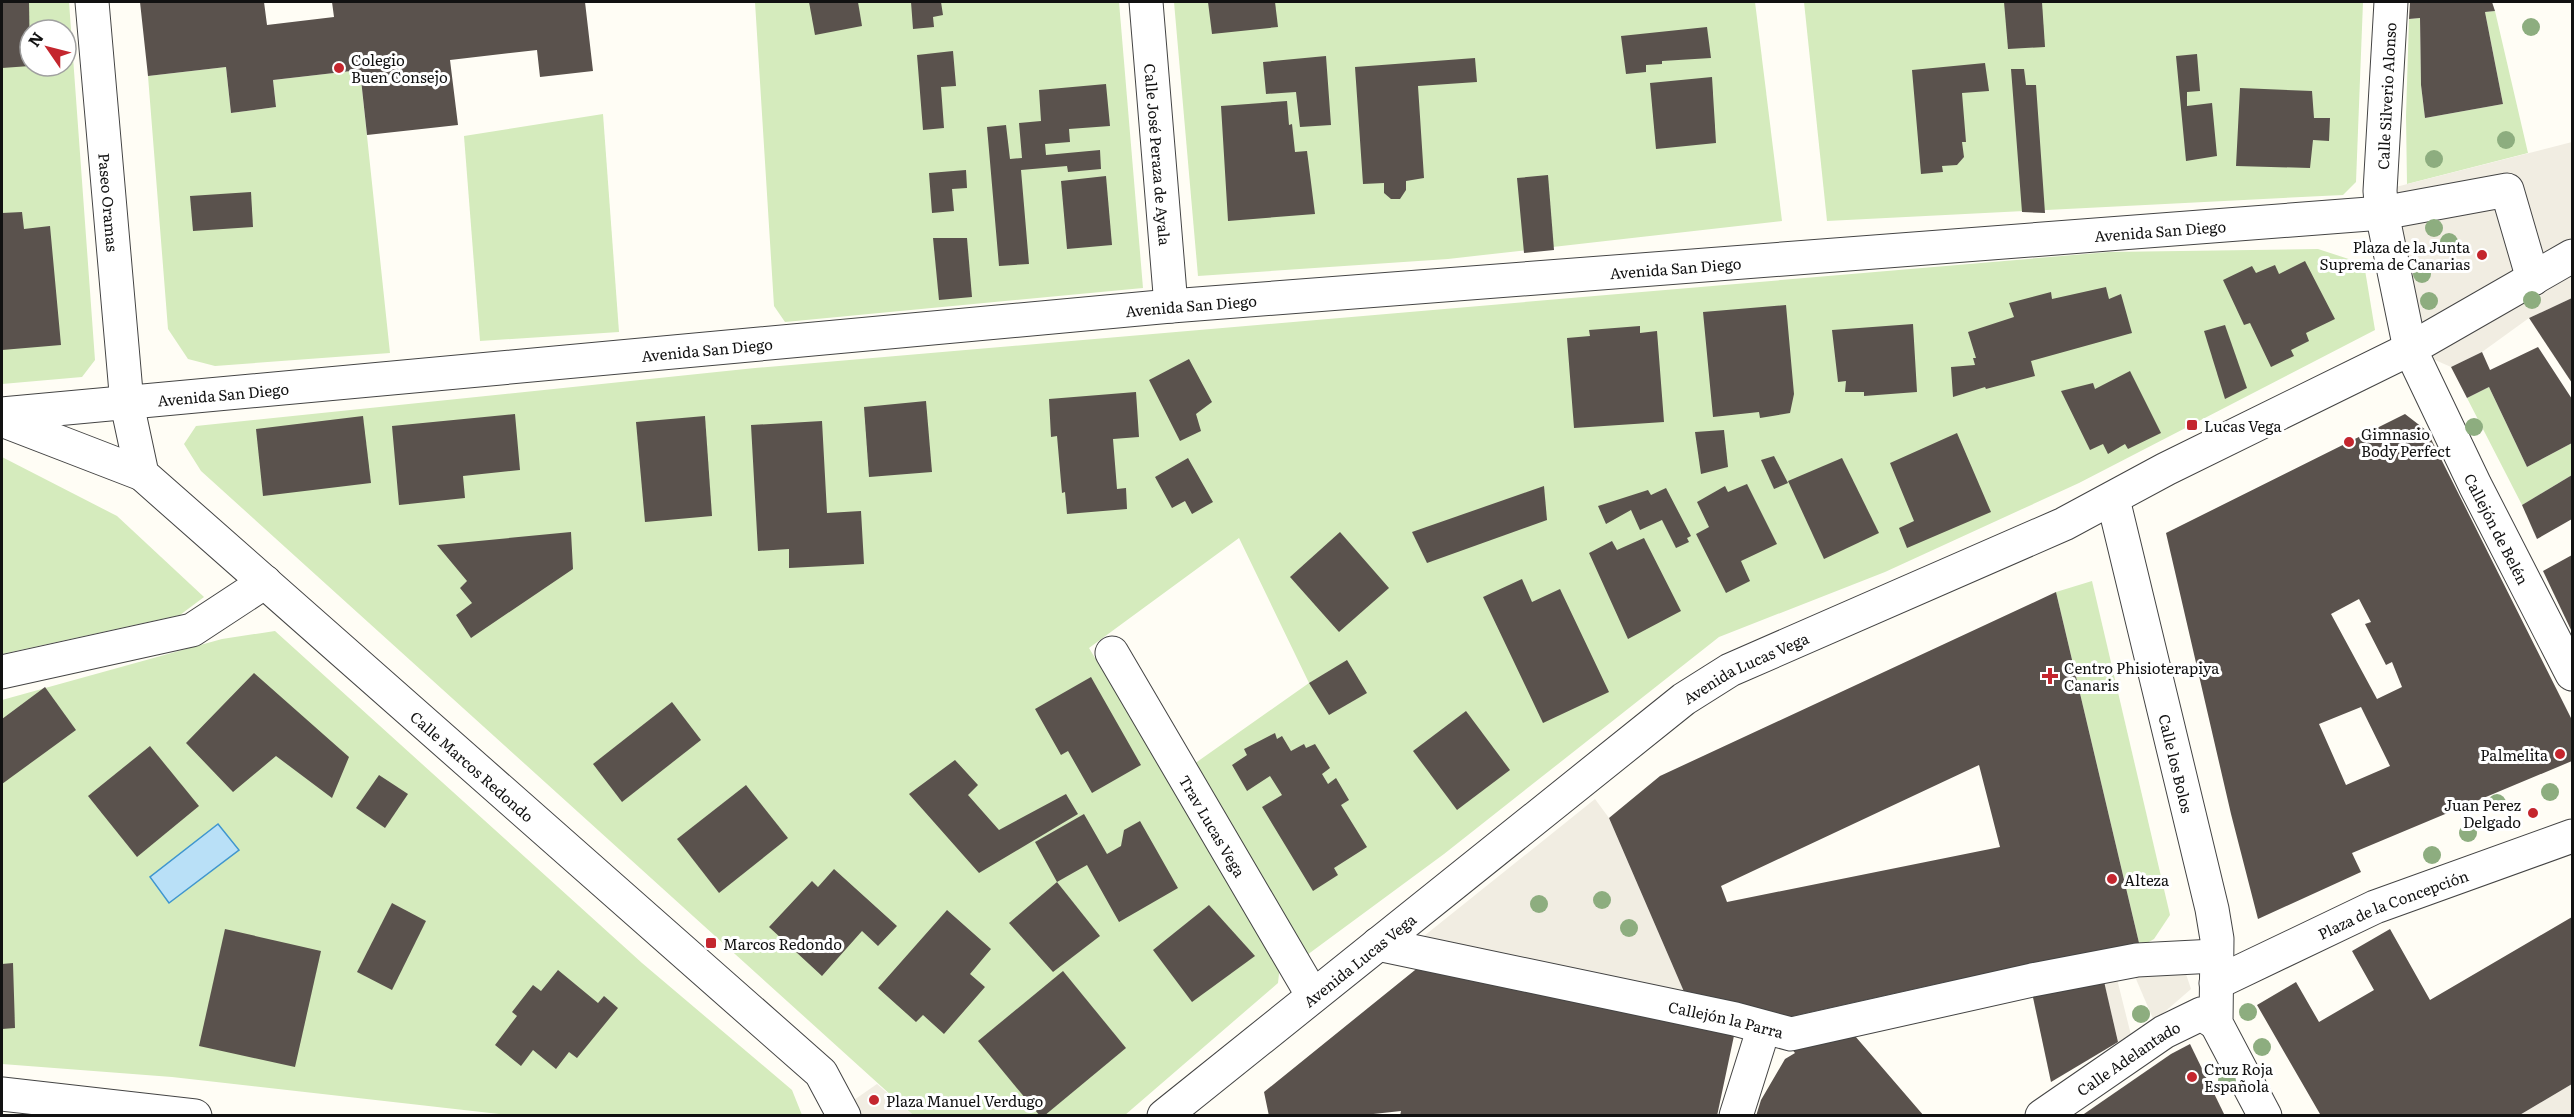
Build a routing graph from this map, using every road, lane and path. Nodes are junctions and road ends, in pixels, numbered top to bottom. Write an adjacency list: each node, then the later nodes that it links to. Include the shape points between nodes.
1 (92, 2): 9 (street, Paseo Oramas)
2 (1146, 2): 7 (street, Calle José Peraza de Ayala)
3 (2391, 2): 4 (street, Calle Silverio Alonso)
4 (2381, 202): 6 (street, Avenida San Diego, via 2507,190); 7 (street, Avenida San Diego); 8 (street, Calle Silverio Alonso)
5 (2572, 256): 6 (street, Avenida Lucas Vega)
6 (2533, 279): 8 (street, Avenida Lucas Vega)
7 (1172, 306): 9 (street, Avenida San Diego)
8 (2410, 349): 13 (street, Avenida Lucas Vega); 17 (street, Callejón de Belén)
9 (127, 404): 10 (street, Avenida San Diego); 12 (street)
10 (2, 414)
11 (2, 420): 12 (street)
12 (142, 474): 14 (street, Calle Marcos Redondo)
13 (2113, 499): 19 (street, Avenida Lucas Vega, via 1730,670 1684,699); 20 (street, Calle los Bolos, via 2212,909 2217,939)
14 (265, 582): 16 (street, via 192,630); 27 (street, Calle Marcos Redondo, via 821,1073)
15 (1112, 653): 21 (street, Trav Lucas Vega)
16 (2, 672)
17 (2572, 674)
18 (2572, 836): 20 (street, Plaza de la Concepción)
19 (1378, 944): 20 (street, Callejón la Parra, via 1791,1034 2125,962); 21 (street, Avenida Lucas Vega)
20 (2215, 969): 22 (street, Calle los Bolos)
21 (1313, 996): 28 (street, Avenida Lucas Vega)
22 (2216, 1023): 30 (street, Calle Adelantado, via 2201,1014 2164,1032); 31 (street)
23 (1759, 1043): 29 (street)
24 (2, 1094): 25 (street)
25 (45, 1106): 26 (street)
26 (195, 1116)
27 (844, 1116)
28 (1164, 1116)
29 (1736, 1116)
30 (2042, 1116)
31 (2265, 1116)

